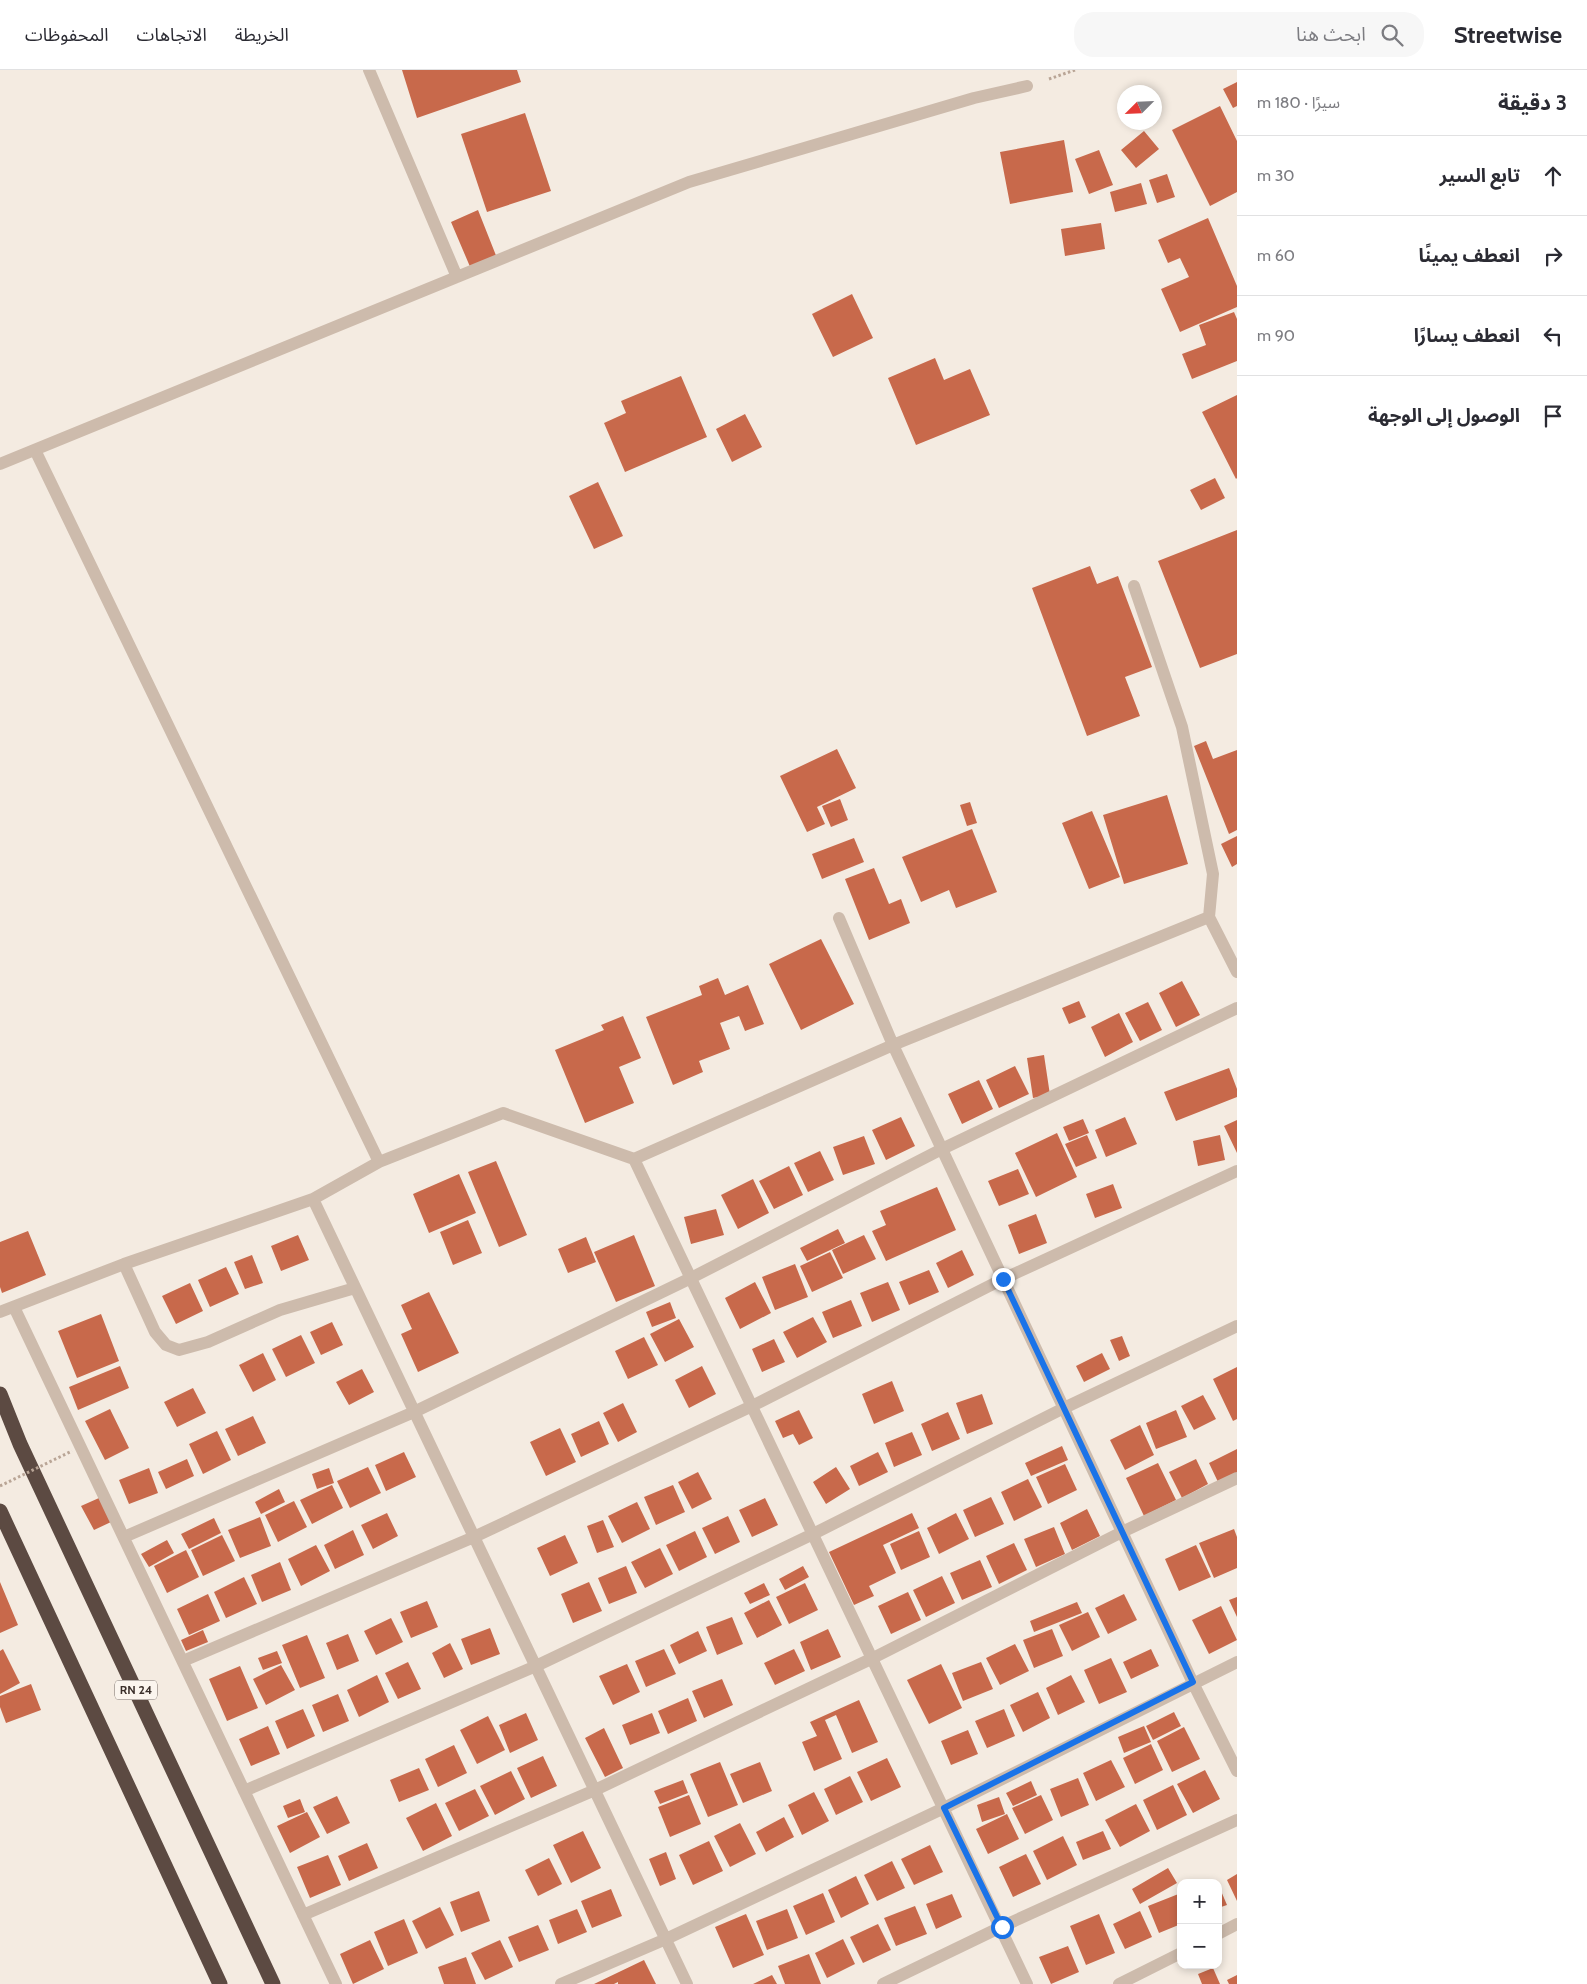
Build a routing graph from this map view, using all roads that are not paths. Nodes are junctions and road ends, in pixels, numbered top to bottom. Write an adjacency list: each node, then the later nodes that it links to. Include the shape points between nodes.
1 (370, 70): 3 (street)
2 (1027, 86): 3 (street, via 974,98 689,182)
3 (457, 277): 4 (street)
4 (35, 450): 5 (street); 14 (street)
5 (0, 464)
6 (1134, 586): 7 (street, via 1182,727 1213,874)
7 (1209, 917): 9 (street); 11 (street)
8 (839, 918): 11 (street)
9 (1237, 972)
10 (1237, 1008): 12 (street)
11 (893, 1044): 12 (street); 13 (street)
12 (942, 1149): 18 (street); 19 (street)
13 (634, 1158): 14 (street, via 503,1113); 18 (street)
14 (379, 1162): 16 (street)
15 (1237, 1171): 19 (street)
16 (313, 1200): 17 (street); 20 (street)
17 (124, 1264): 20 (street, via 155,1332 166,1345 179,1350 208,1342 280,1310); 21 (street)
18 (690, 1278): 25 (street); 27 (street)
19 (1003, 1279): 25 (street); 26 (street)
20 (355, 1288): 27 (street)
21 (14, 1307): 22 (street); 32 (street)
22 (0, 1312)
23 (1237, 1326): 26 (street)
24 (0, 1394): 51 (highway, RN 24, via 20,1444)
25 (752, 1406): 31 (street); 33 (street)
26 (1064, 1408): 30 (street); 31 (street)
27 (414, 1412): 32 (street); 33 (street)
28 (1237, 1478): 30 (street)
29 (0, 1511): 50 (highway)
30 (1122, 1532): 34 (street); 38 (street)
31 (813, 1534): 34 (street); 37 (street)
32 (124, 1537): 35 (street)
33 (474, 1537): 35 (street); 37 (street)
34 (873, 1658): 40 (street); 42 (street)
35 (183, 1661): 41 (street)
36 (1237, 1662): 38 (street)
37 (536, 1666): 40 (street); 41 (street)
38 (1193, 1682): 39 (street); 42 (street)
39 (1237, 1771)
40 (595, 1790): 44 (street); 48 (street)
41 (244, 1792): 44 (street)
42 (944, 1808): 46 (street); 48 (street)
43 (1237, 1820): 46 (street)
44 (303, 1915): 52 (street)
45 (1237, 1924): 47 (street)
46 (1002, 1927): 55 (street); 56 (street)
47 (1222, 1932)
48 (666, 1939): 53 (street); 54 (street)
49 (1177, 1955): 57 (street)
50 (220, 1984)
51 (274, 1984)
52 (336, 1984)
53 (561, 1984)
54 (687, 1984)
55 (883, 1984)
56 (1027, 1984)
57 (1119, 1984)

